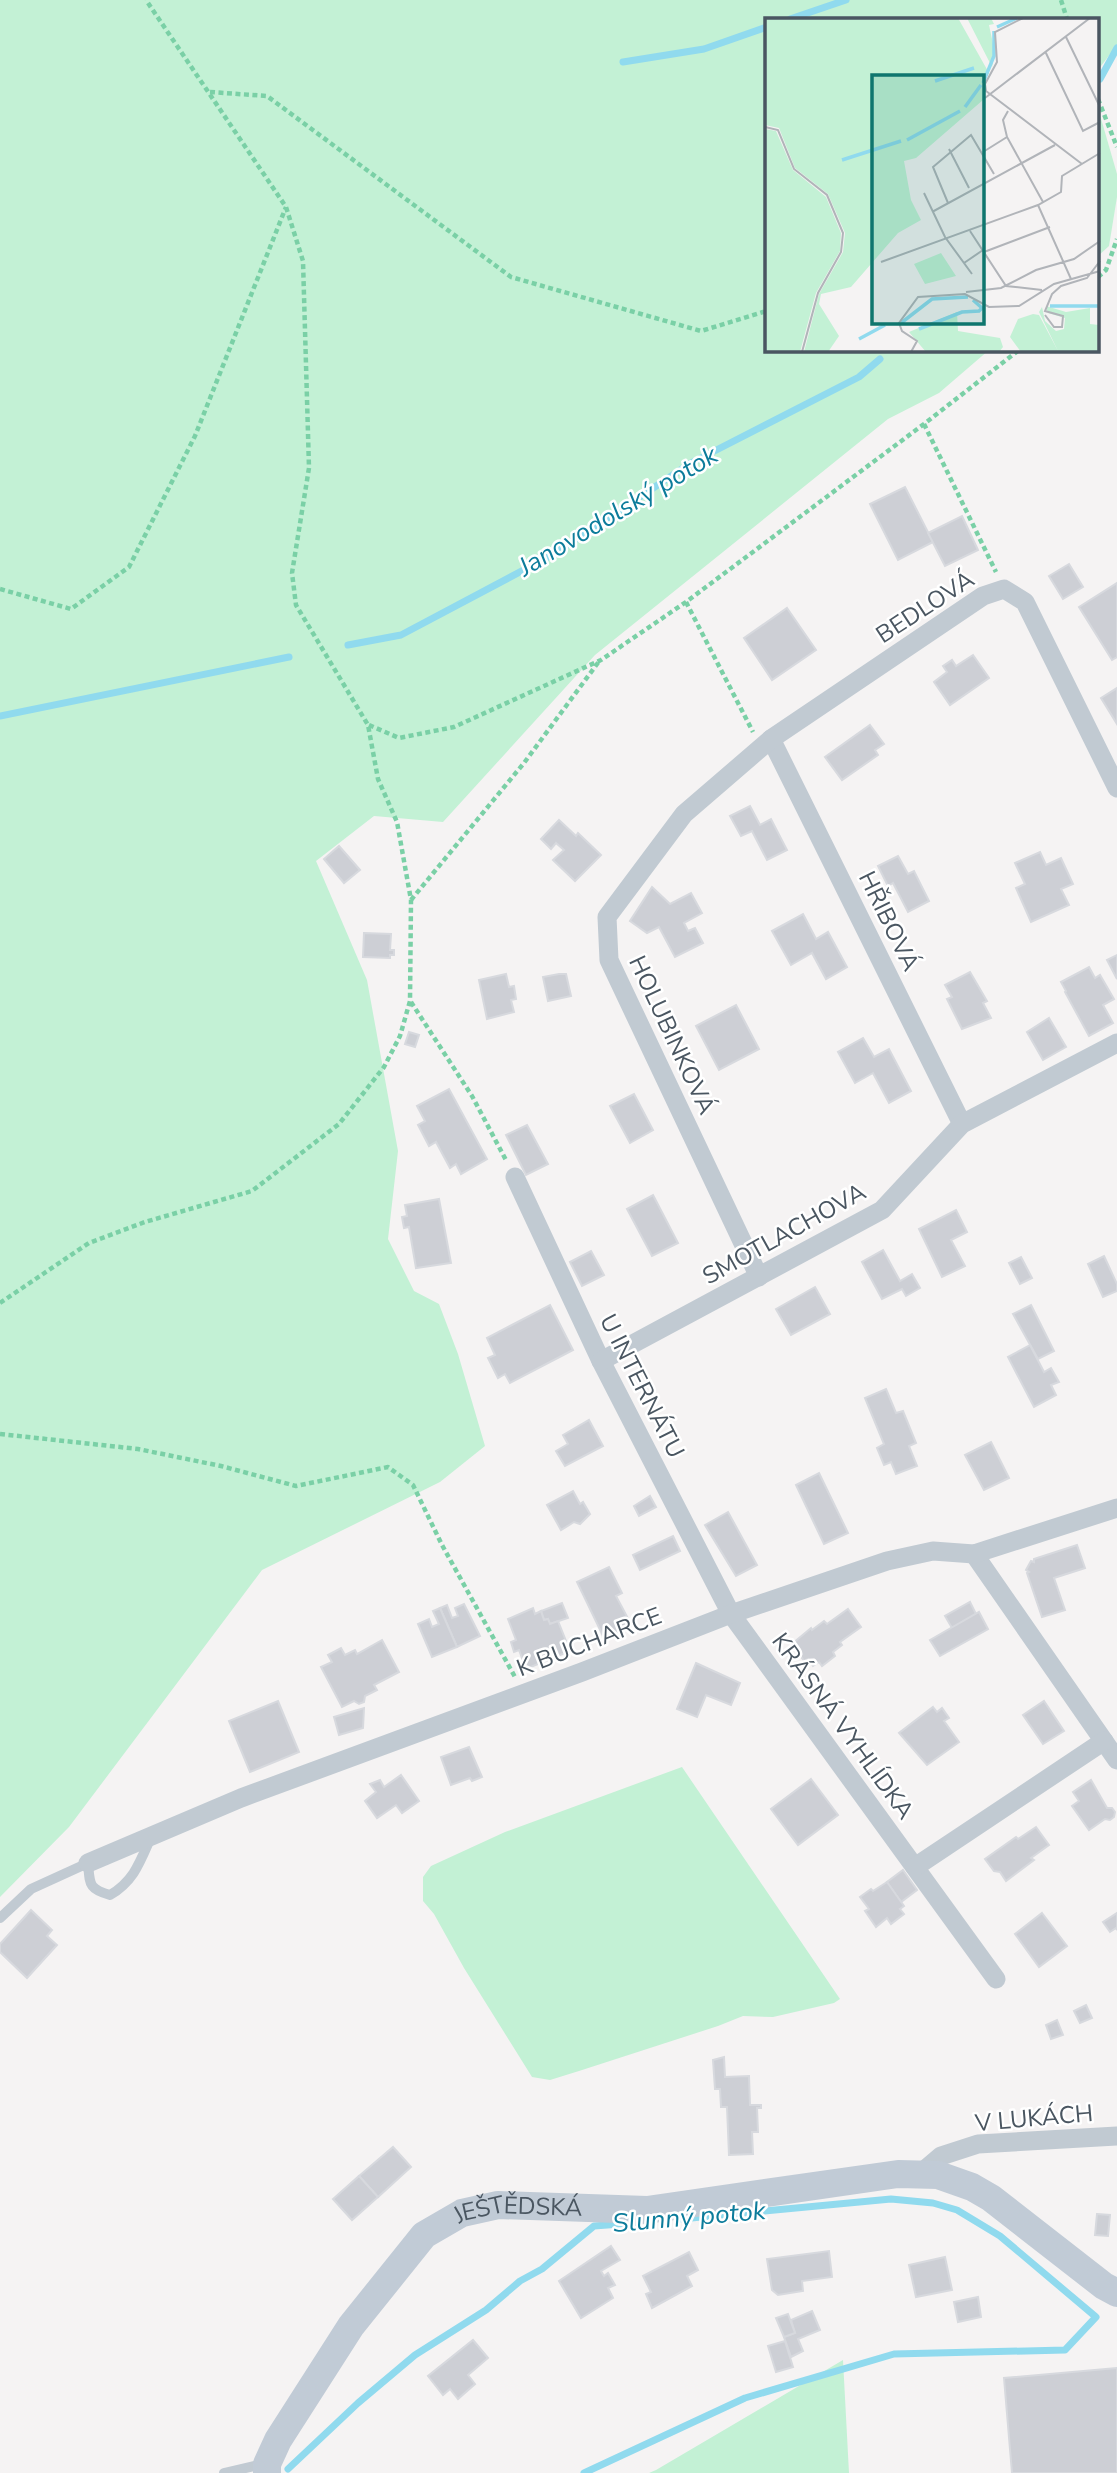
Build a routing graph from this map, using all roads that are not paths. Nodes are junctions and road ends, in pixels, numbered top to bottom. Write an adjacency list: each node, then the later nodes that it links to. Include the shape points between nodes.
1 (771, 739): 2 (street, BEDLOVÁ, via 983,596 1004,589 1025,602); 5 (street, HŘIBOVÁ); 7 (street, HOLUBINKOVÁ, via 684,814 607,917 609,960)
2 (1112, 763): 3 (street, BEDLOVÁ)
3 (1117, 788)
4 (1117, 1043): 5 (street, SMOTLACHOVA)
5 (962, 1124): 7 (street, SMOTLACHOVA, via 881,1210)
6 (515, 1177): 8 (street, U INTERNÁTU)
7 (759, 1277): 8 (street, SMOTLACHOVA)
8 (601, 1361): 11 (street, U INTERNÁTU)
9 (1117, 1508): 10 (street, K BUCHARCE)
10 (974, 1554): 11 (street, K BUCHARCE, via 933,1551 887,1561); 12 (street)
11 (731, 1614): 14 (street, K BUCHARCE, via 241,1798); 16 (street, KRÁSNÁ VYHLÍDKA)
12 (1104, 1741): 13 (street); 16 (street)
13 (1117, 1759)
14 (152, 1836): 15 (street, K BUCHARCE); 15 (lane, via 125,1886 110,1895 96,1891 90,1883)
15 (89, 1863): 17 (lane, via 30,1888)
16 (915, 1867): 18 (street, KRÁSNÁ VYHLÍDKA)
17 (0, 1918)
18 (996, 1979)
19 (1117, 2136): 20 (street, V LUKÁCH, via 978,2144 941,2156)
20 (921, 2173): 21 (street, JEŠTĚDSKÁ, via 954,2179 991,2197); 22 (street, JEŠTĚDSKÁ, via 647,2210 498,2205 462,2213 424,2235 351,2326 278,2440)
21 (1117, 2293)
22 (267, 2468): 23 (lane)
23 (224, 2473)

